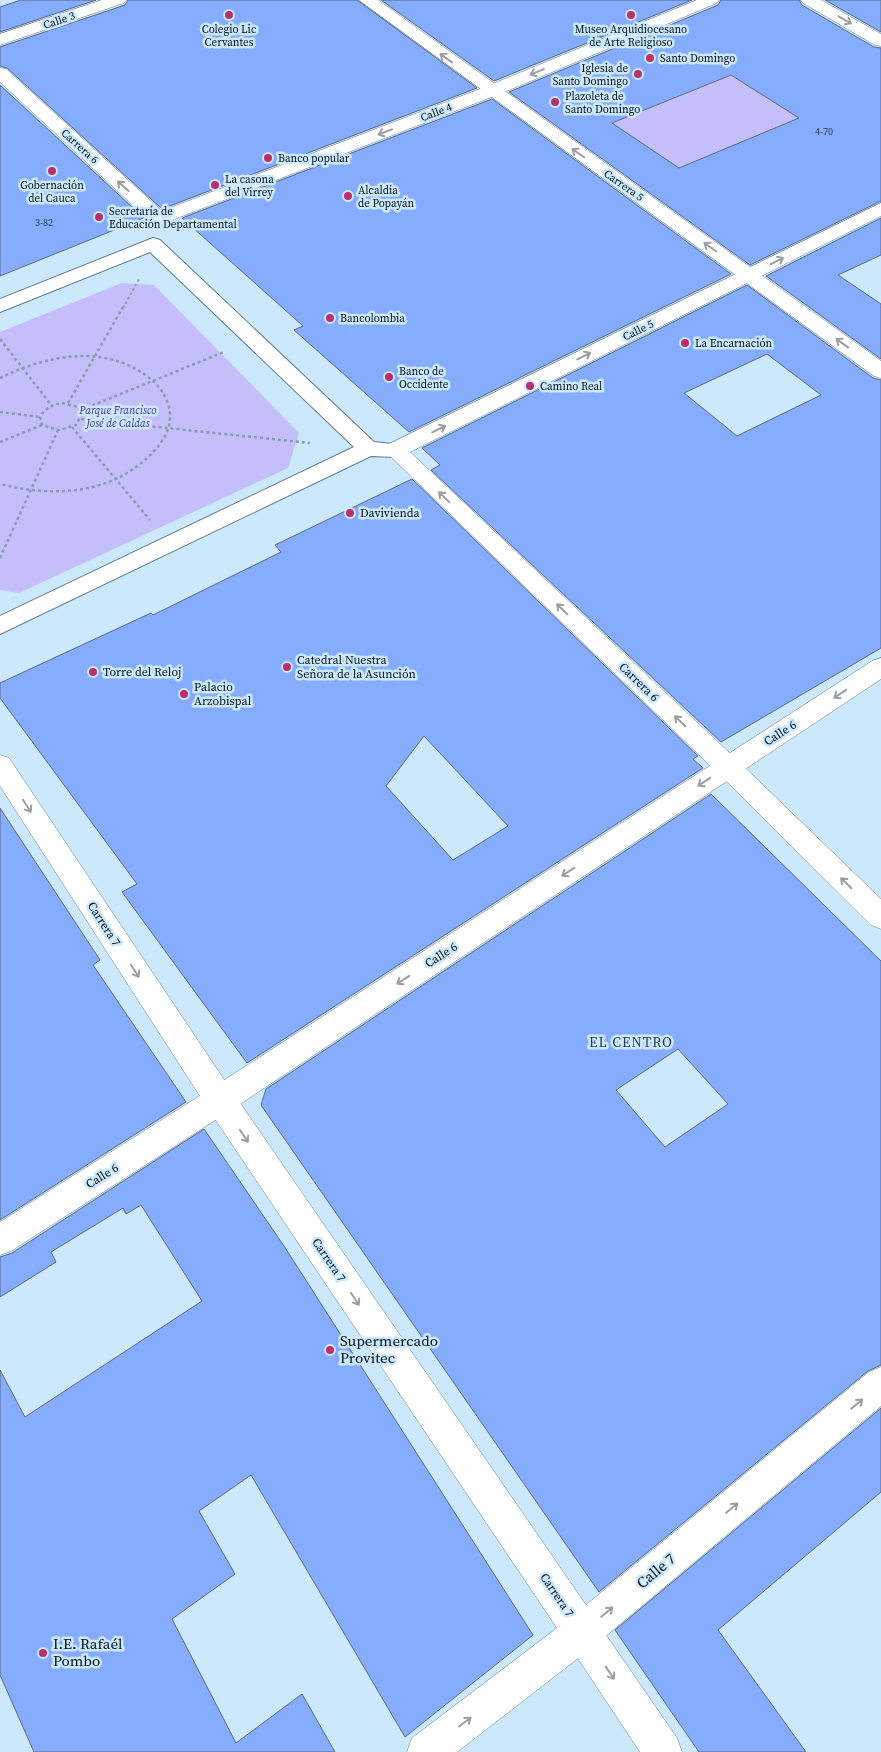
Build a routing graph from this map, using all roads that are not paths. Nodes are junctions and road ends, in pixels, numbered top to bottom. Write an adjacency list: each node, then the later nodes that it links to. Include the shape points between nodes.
1 (118, 0): 5 (street, Calle 3)
2 (367, 0): 8 (street, Carrera 5, one-way to 2)
3 (711, 0): 8 (street, Calle 4, one-way to 8)
4 (809, 0): 6 (street, one-way to 6)
5 (0, 40)
6 (881, 41)
7 (0, 73): 10 (street, Carrera 6, one-way to 7)
8 (492, 91): 10 (street, Calle 4, one-way to 10); 12 (street, Carrera 5, one-way to 8)
9 (881, 209): 12 (street, Calle 5, one-way to 9)
10 (159, 219): 11 (street)
11 (152, 244): 13 (street); 15 (street)
12 (749, 275): 14 (street, Carrera 5, one-way to 12); 16 (street, Calle 5, one-way to 12)
13 (0, 306)
14 (881, 372)
15 (368, 449): 16 (street); 17 (street)
16 (395, 450): 20 (street, Carrera 6, one-way to 16)
17 (0, 626)
18 (881, 667): 20 (street, Calle 6, one-way to 20)
19 (0, 765): 22 (street, Carrera 7, one-way to 22)
20 (728, 767): 21 (street, Carrera 6, one-way to 20); 22 (street, Calle 6, one-way to 22)
21 (881, 917)
22 (220, 1100): 23 (street, Calle 6); 25 (street, Carrera 7, one-way to 25)
23 (0, 1240)
24 (881, 1384): 25 (street, Calle 7, one-way to 24)
25 (582, 1632): 26 (street, Calle 7, one-way to 25); 27 (street, Carrera 7, one-way to 27)
26 (426, 1752)
27 (663, 1752)

